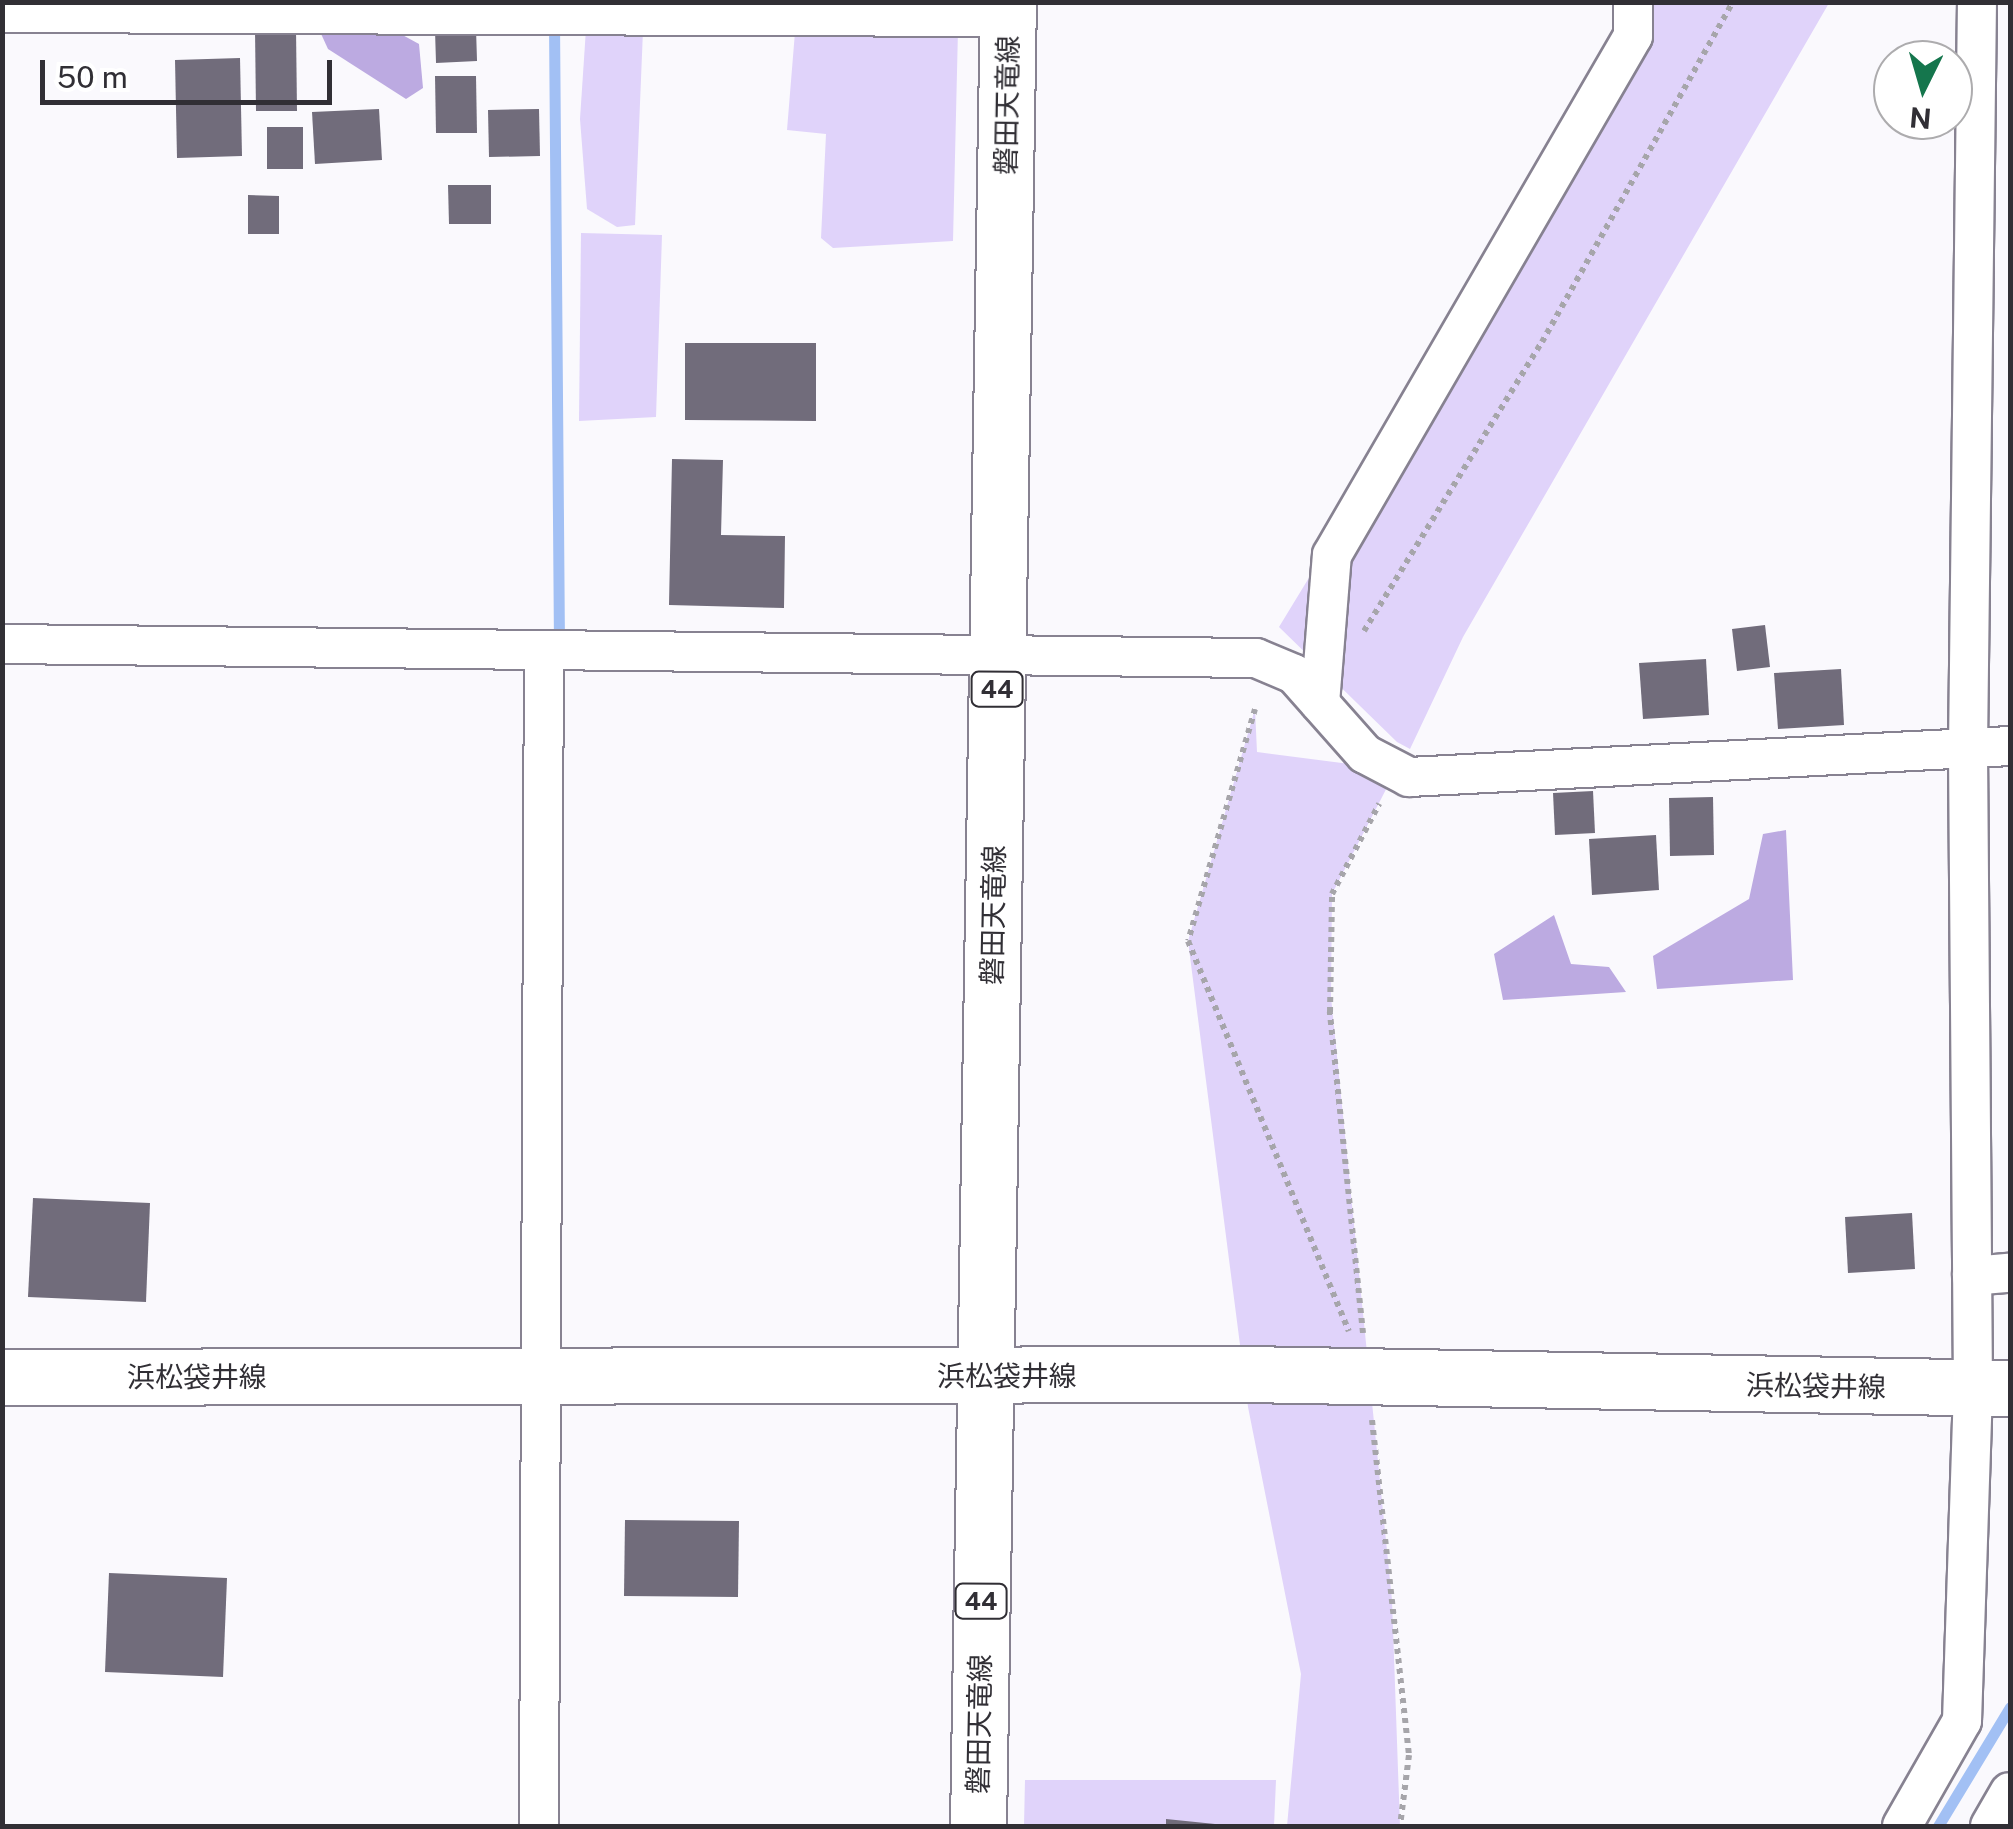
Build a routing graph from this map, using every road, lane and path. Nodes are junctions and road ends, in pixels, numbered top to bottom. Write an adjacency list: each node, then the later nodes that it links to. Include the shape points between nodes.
1 (1633, 2): 10 (street, via 1633,36 1332,555)
2 (1734, 2): 6 (path, via 1542,342)
3 (1977, 2): 13 (street)
4 (1008, 10): 5 (street); 9 (main road, 磐田天竜線 / 44)
5 (2, 13)
6 (1360, 638)
7 (2, 644): 8 (street)
8 (544, 652): 9 (street); 19 (street)
9 (998, 652): 10 (street, via 1256,658 1294,674); 18 (main road, 磐田天竜線 / 44)
10 (1320, 704): 14 (street, via 1365,754)
11 (1255, 709): 20 (path, via 1188,941)
12 (2010, 746): 13 (street)
13 (1968, 748): 14 (street, via 1409,776); 16 (street)
14 (1396, 770): 20 (path, via 1332,894 1330,1012)
15 (2010, 1274): 16 (street)
16 (1972, 1276): 21 (street)
17 (2, 1376): 19 (main road, 浜松袋井線)
18 (985, 1376): 19 (main road, 浜松袋井線); 20 (main road, 浜松袋井線); 24 (main road, 磐田天竜線 / 44)
19 (542, 1377): 23 (street)
20 (1368, 1378): 21 (main road, 浜松袋井線); 25 (path, via 1410,1756)
21 (1992, 1388): 26 (street, via 1962,1721)
22 (2010, 1792): 27 (street)
23 (539, 1826)
24 (978, 1826)
25 (1400, 1826)
26 (1902, 1826)
27 (1990, 1826)

